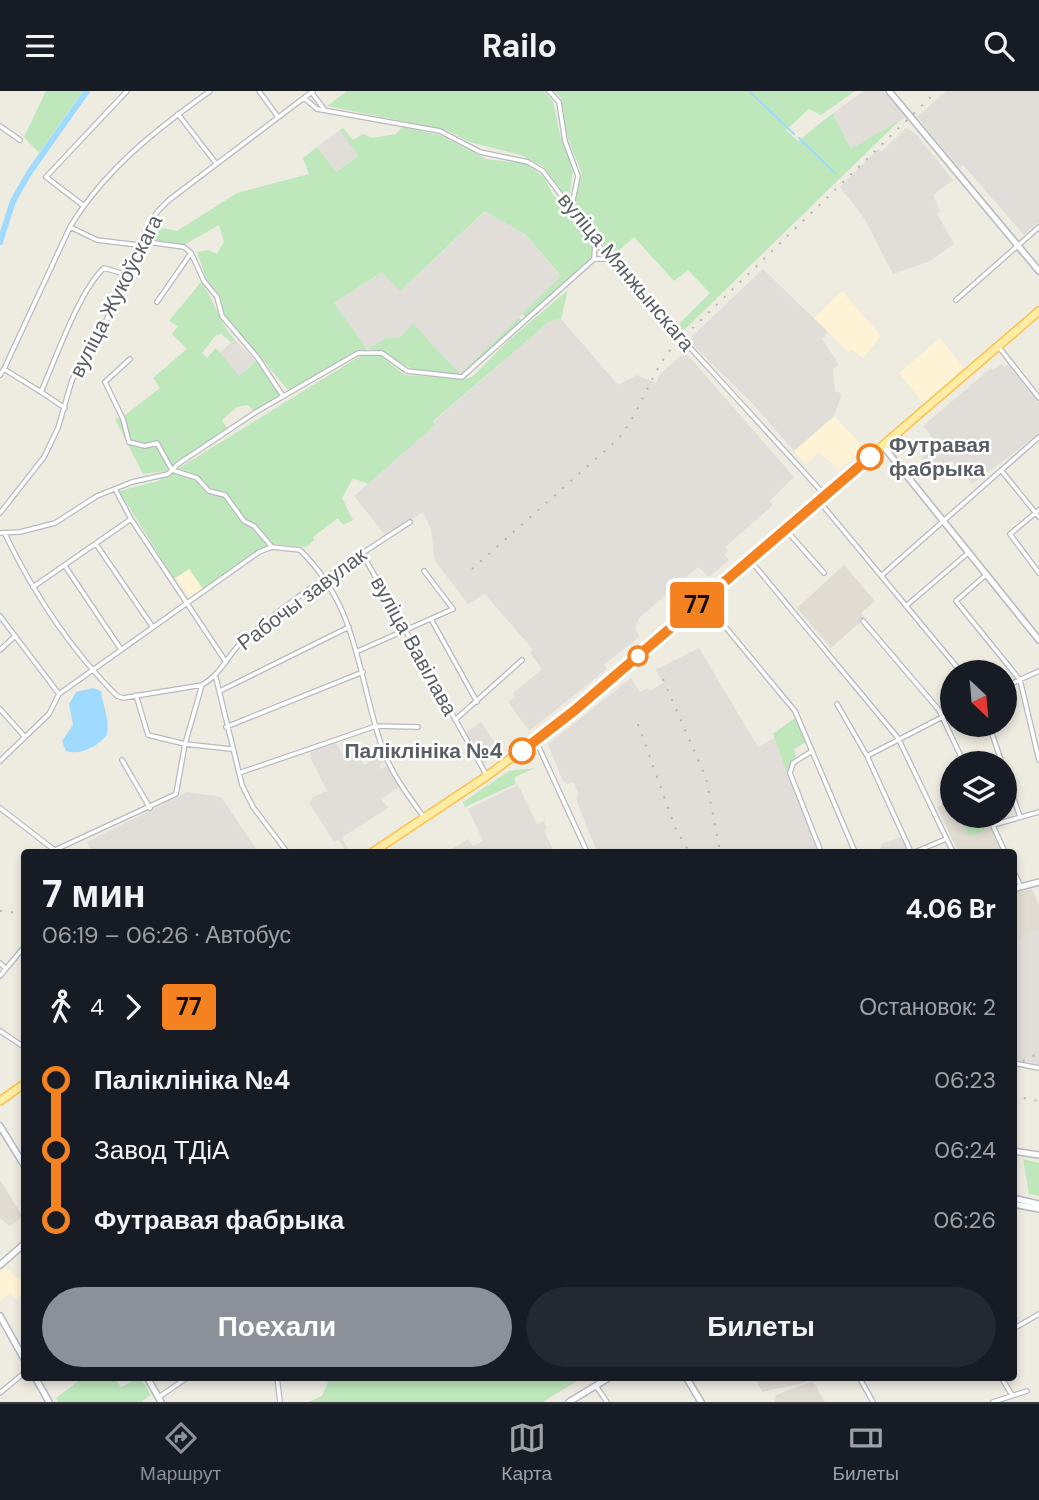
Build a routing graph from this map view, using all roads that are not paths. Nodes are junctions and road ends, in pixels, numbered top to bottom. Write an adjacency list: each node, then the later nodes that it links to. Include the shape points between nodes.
1 (127, 91): 14 (street, via 46,177)
2 (210, 91): 9 (street)
3 (259, 91): 10 (street)
4 (549, 91): 15 (street, via 559,102 565,141 578,176)
5 (889, 91): 20 (street)
6 (312, 92): 7 (street, вуліца Жукоўскага); 8 (street)
7 (304, 98): 8 (street, вуліца Мянжынскага); 10 (street, вуліца Жукоўскага)
8 (326, 110): 15 (street, вуліца Мянжынскага, via 440,131 480,152 528,162 543,171)
9 (177, 114): 13 (street); 14 (street, via 136,146)
10 (278, 117): 13 (street, вуліца Жукоўскага)
11 (1, 128): 12 (street)
12 (20, 141)
13 (216, 163): 18 (street, вуліца Жукоўскага, via 169,199)
14 (84, 206): 16 (street)
15 (570, 211): 19 (street, вуліца Мянжынскага)
16 (70, 227): 18 (street, via 97,240); 31 (street)
17 (1039, 227): 20 (street)
18 (139, 243): 21 (street, via 184,247); 25 (street, вуліца Жукоўскага)
19 (595, 243): 22 (street, вуліца Мянжынскага); 23 (street)
20 (1018, 245): 24 (street); 26 (street)
21 (191, 253): 27 (street, вуліца Жукоўскага); 34 (street, via 217,297 222,316)
22 (609, 259): 23 (street); 42 (street, вуліца Мянжынскага)
23 (594, 260): 34 (street, via 462,377 407,370 372,351 358,353)
24 (1039, 271)
25 (124, 274): 33 (street, via 104,268 99,274); 36 (street, вуліца Жукоўскага, via 107,319 72,380)
26 (956, 300)
27 (157, 302)
28 (1039, 311): 29 (main road)
29 (998, 346): 35 (street); 38 (main road)
30 (130, 359): 39 (street, via 105,382 123,419 125,436 135,445 157,443)
31 (4, 369): 32 (street); 33 (street)
32 (0, 375)
33 (41, 392): 36 (street)
34 (283, 396): 39 (street)
35 (1039, 398)
36 (65, 408): 43 (street, вуліца Жукоўскага, via 44,457)
37 (1039, 437): 40 (street)
38 (883, 446): 42 (main road); 46 (street)
39 (172, 470): 41 (street); 51 (street, via 225,495)
40 (1001, 470): 44 (street); 46 (street)
41 (115, 489): 45 (street); 49 (street, via 55,523)
42 (822, 498): 48 (main road); 60 (street, вуліца Мянжынскага)
43 (0, 513)
44 (1038, 513): 58 (street, via 1010,534)
45 (131, 519): 50 (street); 64 (street)
46 (943, 521): 52 (street); 60 (street)
47 (411, 522): 53 (street, Рабочы завулак)
48 (785, 529): 54 (main road); 57 (street)
49 (2, 533): 62 (street)
50 (96, 544): 55 (street); 69 (street)
51 (272, 547): 61 (street, via 300,549); 64 (street)
52 (969, 552): 59 (street); 65 (street)
53 (362, 553): 61 (street, Рабочы завулак); 71 (street, вуліца Вавілава)
54 (750, 560): 63 (main road); 100 (street)
55 (64, 565): 62 (street); 74 (street)
56 (424, 571): 67 (street, via 453,609)
57 (824, 573)
58 (1039, 573)
59 (987, 574): 73 (street); 84 (street, via 956,601)
60 (882, 575): 65 (street, вуліца Мянжынскага)
61 (326, 579): 70 (street); 79 (street, Рабочы завулак, via 246,638)
62 (33, 587): 80 (street)
63 (703, 600): 101 (main road); 104 (street, via 795,711)
64 (186, 604): 69 (street); 79 (street)
65 (906, 607): 78 (street, вуліца Мянжынскага)
66 (0, 616): 72 (street)
67 (431, 619): 71 (street); 90 (street)
68 (863, 621): 93 (street)
69 (152, 626): 74 (street)
70 (349, 627): 76 (street); 87 (street)
71 (405, 631): 76 (street); 95 (street, вуліца Вавілава)
72 (14, 636): 75 (street); 88 (street)
73 (1039, 641)
74 (120, 648): 80 (street)
75 (0, 650)
76 (358, 651): 82 (street)
77 (522, 660): 90 (street)
78 (951, 660)
79 (226, 662): 83 (street, Рабочы завулак)
80 (90, 669): 88 (street); 89 (street, via 117,696)
81 (1039, 671): 84 (street)
82 (363, 672): 96 (street); 97 (street)
83 (216, 678): 86 (street); 87 (street)
84 (1020, 680): 85 (street); 107 (street)
85 (1017, 681)
86 (202, 685): 89 (street); 102 (street)
87 (220, 691): 97 (street)
88 (58, 694): 99 (street, via 49,714)
89 (136, 695): 102 (street, via 148,735)
90 (477, 702): 95 (street)
91 (837, 704): 105 (street)
92 (0, 709): 99 (street)
93 (940, 715)
94 (940, 718): 100 (street)
95 (455, 720): 110 (street, вуліца Вавілава)
96 (376, 726): 98 (street); 109 (street); 116 (street, via 387,761)
97 (226, 727): 103 (street)
98 (418, 727)
99 (25, 737): 108 (street)
100 (898, 738): 105 (street); 119 (street)
101 (536, 741): 110 (main road); 124 (street)
102 (185, 744): 103 (street); 112 (street, via 179,789)
103 (231, 749): 109 (street)
104 (812, 751): 125 (street, via 793,763 790,773); 126 (street)
105 (867, 757): 127 (street)
106 (122, 760): 112 (street)
107 (1039, 760)
108 (0, 761)
109 (238, 773): 122 (street, via 247,798)
110 (487, 776): 116 (main road)
111 (0, 808): 120 (street)
112 (150, 808): 121 (street)
113 (1017, 808): 115 (street)
114 (1039, 812): 115 (street)
115 (1020, 817): 117 (street)
116 (424, 818): 123 (main road)
117 (1017, 818)
118 (994, 828): 130 (street)
119 (947, 839): 128 (street); 129 (street)
120 (53, 849)
121 (60, 849)
122 (285, 849)
123 (378, 849)
124 (586, 849)
125 (820, 849)
126 (854, 849)
127 (912, 849)
128 (921, 849)
129 (952, 849)
130 (1004, 849)
131 (1017, 878): 133 (street)
132 (1039, 882): 133 (street)
133 (1021, 887): 134 (street)
134 (1017, 888)
135 (21, 950): 137 (street)
136 (0, 963): 137 (street)
137 (5, 968): 138 (street)
138 (0, 975)
139 (0, 1031): 140 (street)
140 (21, 1045)
141 (1017, 1064): 142 (street)
142 (1039, 1067)
143 (21, 1086): 144 (main road)
144 (0, 1101)
145 (0, 1128): 148 (street)
146 (1017, 1152): 147 (street)
147 (1039, 1155)
148 (21, 1160)
149 (1017, 1199): 151 (street)
150 (1017, 1204): 151 (street)
151 (1039, 1206)
152 (21, 1247): 153 (street)
153 (0, 1265)
154 (1039, 1314): 156 (street)
155 (0, 1316): 157 (street)
156 (1017, 1327)
157 (21, 1354)
158 (21, 1376): 169 (street)
159 (37, 1381): 172 (street)
160 (149, 1381): 171 (street)
161 (183, 1381): 171 (street)
162 (277, 1381): 174 (street)
163 (604, 1381): 167 (street)
164 (688, 1381): 177 (street)
165 (861, 1381): 178 (street)
166 (1003, 1381): 170 (street)
167 (596, 1386): 175 (street); 176 (street)
168 (1027, 1391): 170 (street)
169 (0, 1393)
170 (1012, 1395): 179 (street)
171 (160, 1400): 173 (street)
172 (49, 1402)
173 (152, 1402)
174 (280, 1402)
175 (569, 1402)
176 (607, 1402)
177 (701, 1402)
178 (873, 1402)
179 (993, 1402)

